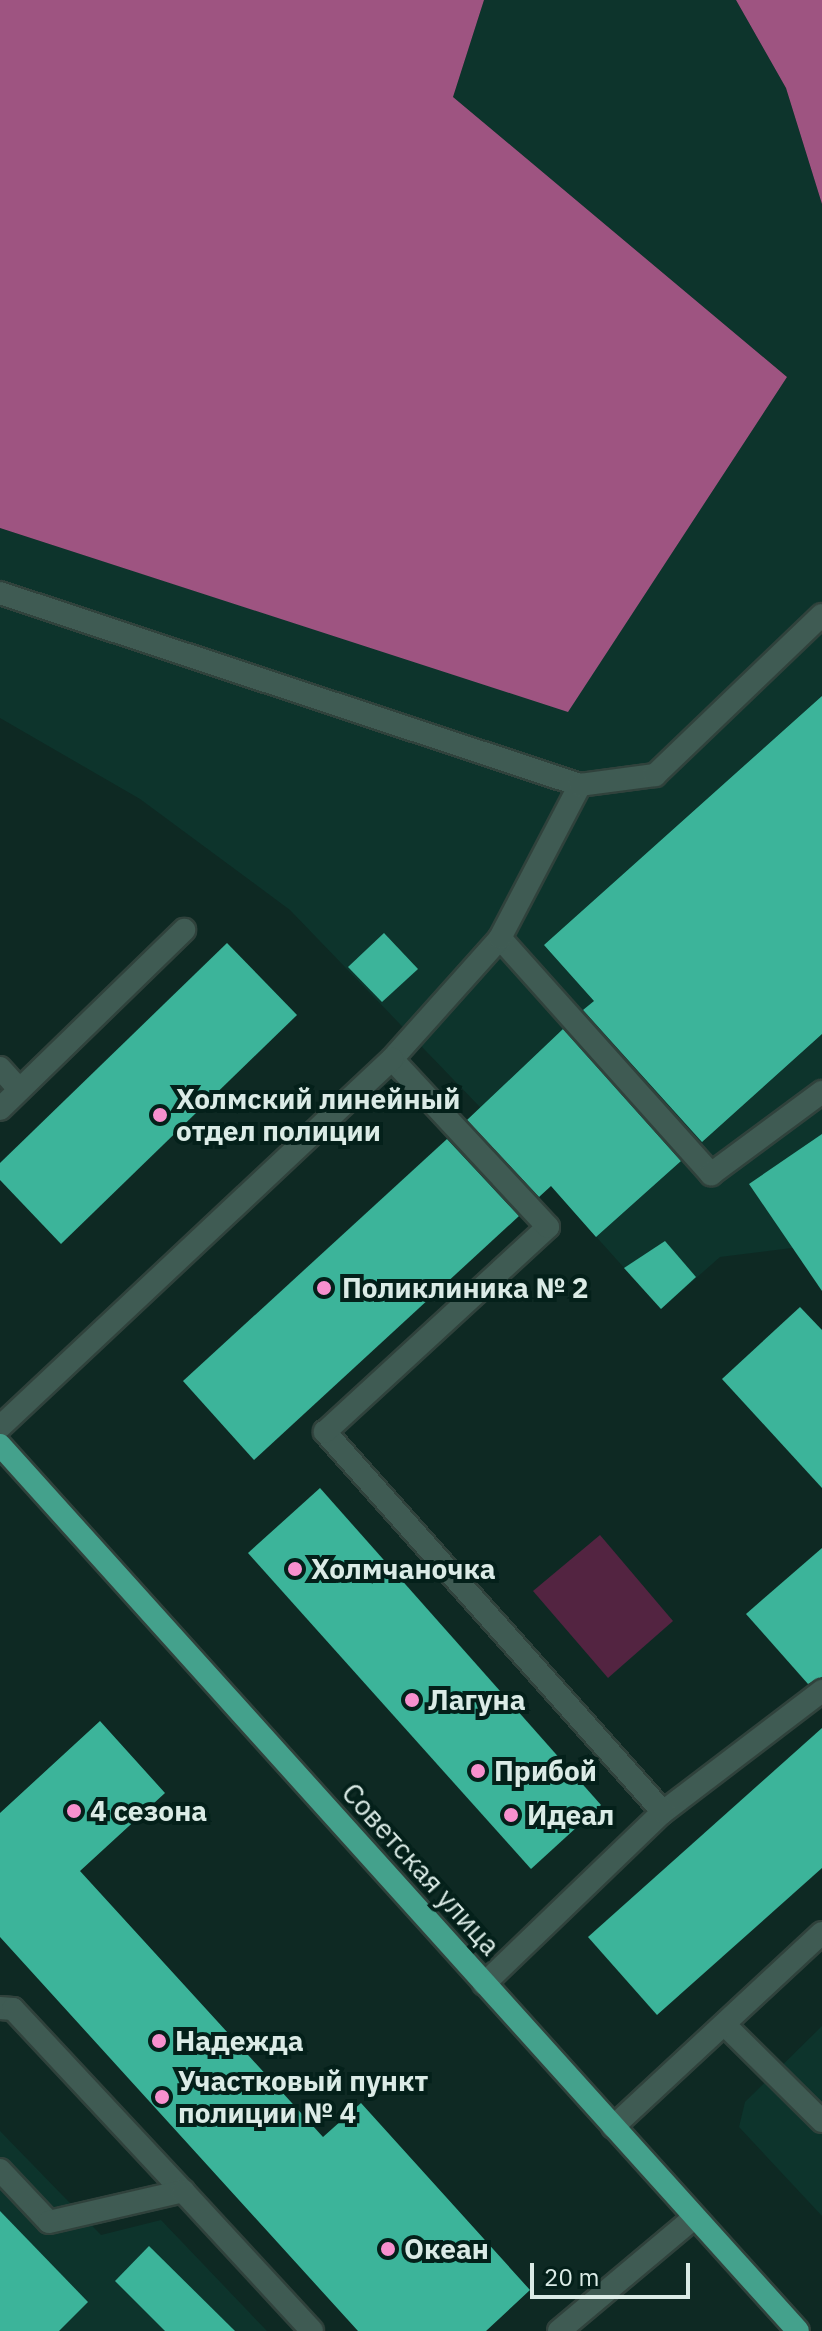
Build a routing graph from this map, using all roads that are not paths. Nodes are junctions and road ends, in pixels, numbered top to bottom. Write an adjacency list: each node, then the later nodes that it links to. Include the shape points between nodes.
1 (0, 593): 3 (street)
2 (822, 615): 3 (street, via 655,775)
3 (580, 785): 5 (street)
4 (184, 930): 8 (street)
5 (500, 938): 6 (street); 9 (street, via 711,1174)
6 (392, 1059): 11 (street); 14 (street, via 548,1227 325,1432)
7 (0, 1068): 8 (street)
8 (17, 1087): 10 (street)
9 (822, 1092)
10 (0, 1109)
11 (0, 1427)
12 (0, 1445): 16 (main road, Советская улица)
13 (822, 1691): 14 (street)
14 (663, 1812): 16 (street)
15 (822, 1933): 18 (street)
16 (484, 1984): 20 (main road, Советская улица)
17 (0, 2008): 22 (street, via 13,2009)
18 (726, 2026): 19 (street); 20 (street)
19 (822, 2121)
20 (613, 2127): 23 (main road, Советская улица)
21 (0, 2170): 22 (street, via 49,2222)
22 (183, 2191): 24 (street)
23 (695, 2217): 25 (street); 26 (main road, Советская улица)
24 (312, 2331)
25 (559, 2331)
26 (798, 2331)

